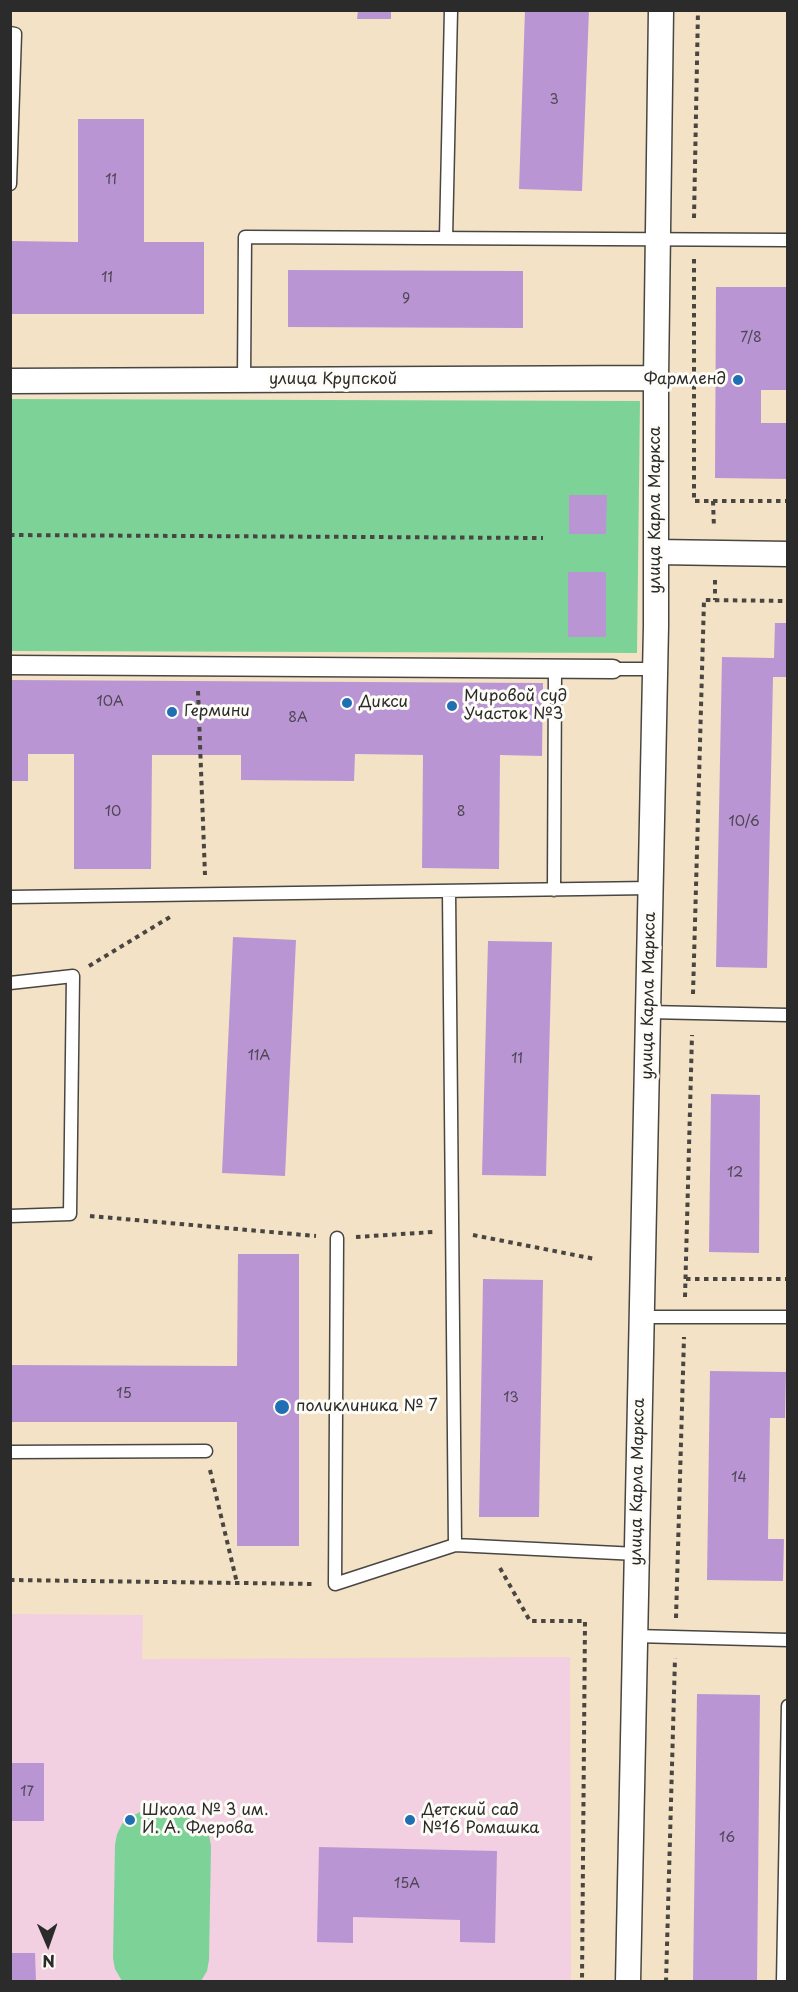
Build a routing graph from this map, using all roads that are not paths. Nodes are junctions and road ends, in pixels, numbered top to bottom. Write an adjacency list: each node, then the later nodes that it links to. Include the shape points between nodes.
1 (451, 10): 5 (lane)
2 (661, 10): 6 (street, улица Карла Маркса)
3 (10, 33): 4 (lane, via 15,34)
4 (10, 184)
5 (446, 238): 6 (lane); 9 (lane, via 245,237)
6 (658, 238): 7 (lane); 8 (street, улица Карла Маркса)
7 (788, 240)
8 (656, 378): 9 (street, улица Крупской); 11 (street, улица Карла Маркса)
9 (244, 380): 10 (street, улица Крупской)
10 (10, 381)
11 (657, 552): 12 (street); 16 (street, улица Карла Маркса)
12 (788, 554)
13 (10, 665): 14 (street)
14 (555, 669): 15 (street); 16 (lane); 18 (lane)
15 (613, 669)
16 (656, 669): 17 (street, улица Карла Маркса)
17 (651, 888): 18 (lane); 22 (street, улица Карла Маркса)
18 (554, 890): 19 (lane)
19 (448, 891): 20 (lane); 30 (lane)
20 (10, 897)
21 (10, 983): 24 (lane, via 72,976 70,1214)
22 (648, 1012): 23 (lane); 26 (street, улица Карла Маркса)
23 (788, 1015)
24 (10, 1216)
25 (337, 1238): 30 (lane, via 335,1584)
26 (642, 1317): 27 (lane); 31 (street, улица Карла Маркса)
27 (788, 1317)
28 (206, 1451): 29 (lane)
29 (10, 1452)
30 (455, 1545): 31 (lane)
31 (637, 1554): 32 (street, улица Карла Маркса)
32 (635, 1636): 33 (lane); 35 (street, улица Карла Маркса)
33 (788, 1640)
34 (788, 1706): 36 (lane)
35 (628, 1982)
36 (783, 1982)

